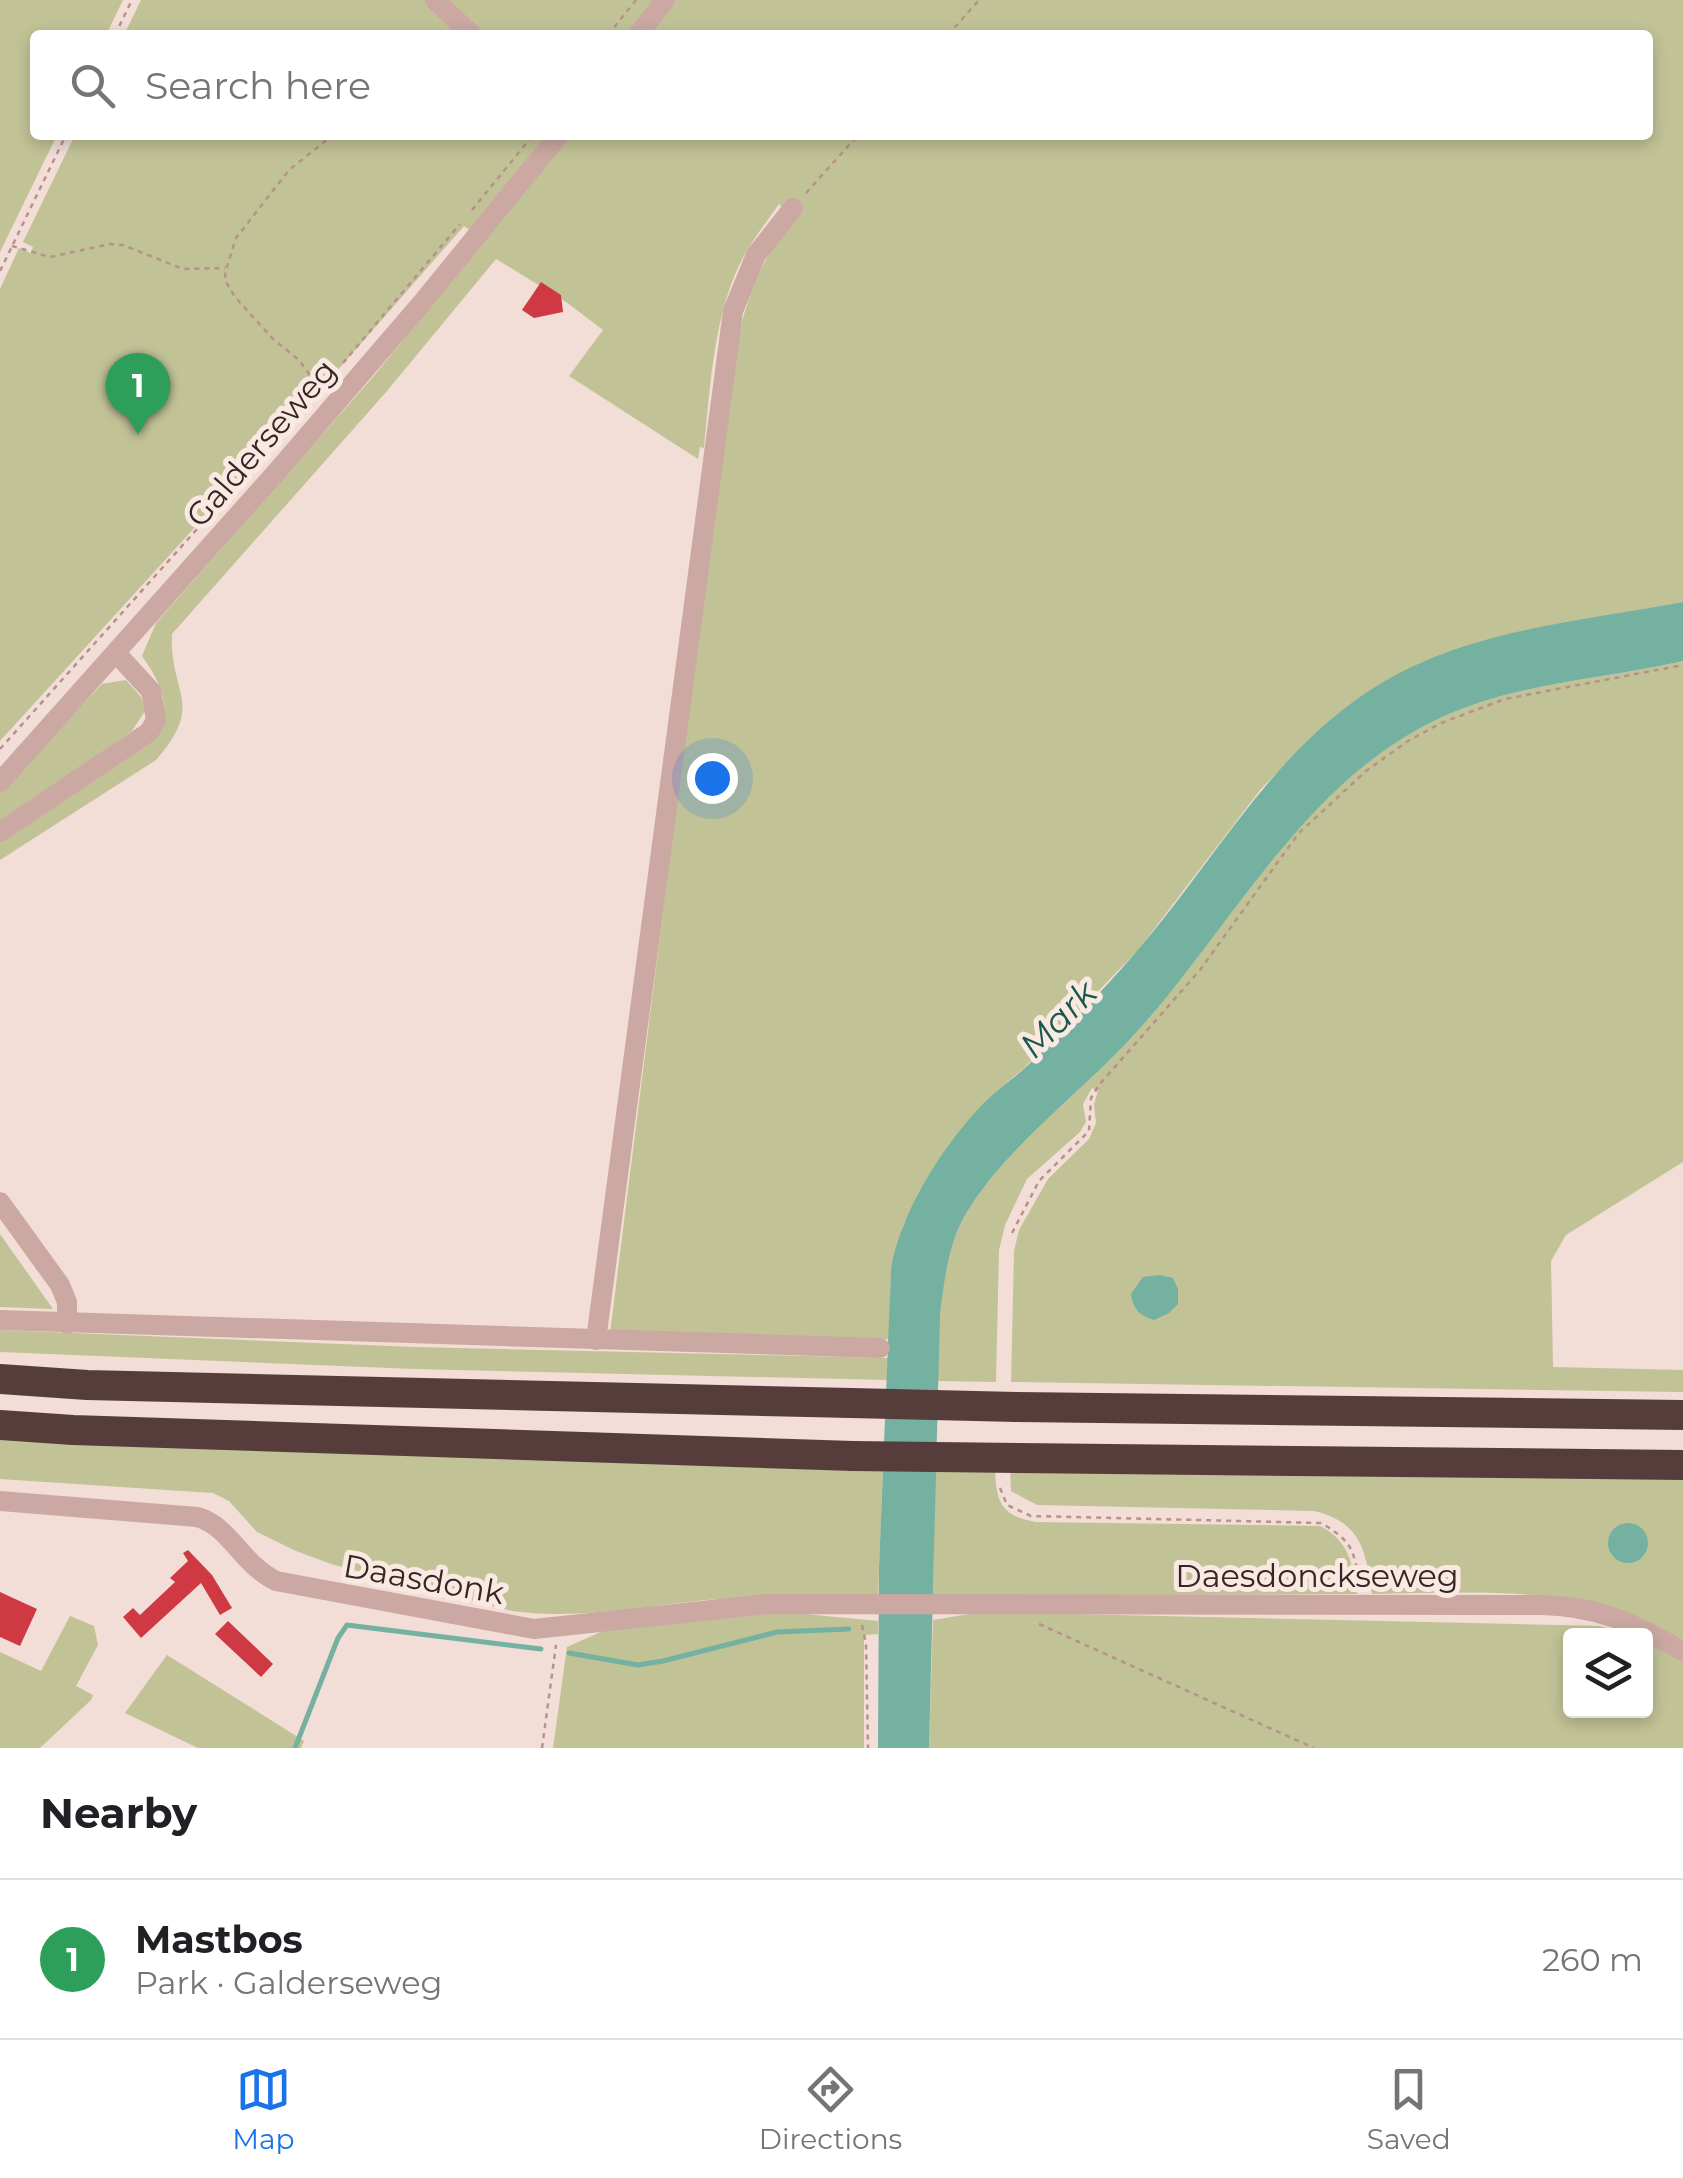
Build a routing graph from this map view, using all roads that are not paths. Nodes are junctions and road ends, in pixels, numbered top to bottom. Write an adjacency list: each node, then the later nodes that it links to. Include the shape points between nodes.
1 (436, 0): 3 (street)
2 (665, 0): 4 (street)
3 (467, 30)
4 (642, 30)
5 (555, 140): 7 (street, Galderseweg)
6 (793, 208): 13 (street, via 756,256 734,311)
7 (116, 654): 8 (street, Galderseweg); 9 (street, via 151,691 156,720 149,732)
8 (0, 782)
9 (0, 832)
10 (0, 1202): 12 (street, via 60,1285)
11 (0, 1320): 12 (street)
12 (68, 1324): 13 (street)
13 (596, 1340): 14 (street)
14 (880, 1348)
15 (0, 1379): 16 (highway, bridge, via 1016,1407)
16 (1683, 1416)
17 (0, 1424): 18 (highway, bridge, via 853,1456)
18 (1683, 1465)
19 (0, 1502): 20 (street, Daasdonk, via 197,1516 221,1529 258,1572 276,1581 534,1629 742,1604)
20 (940, 1604): 21 (street, Daesdonckseweg, via 1575,1606 1632,1623)
21 (1683, 1651)

